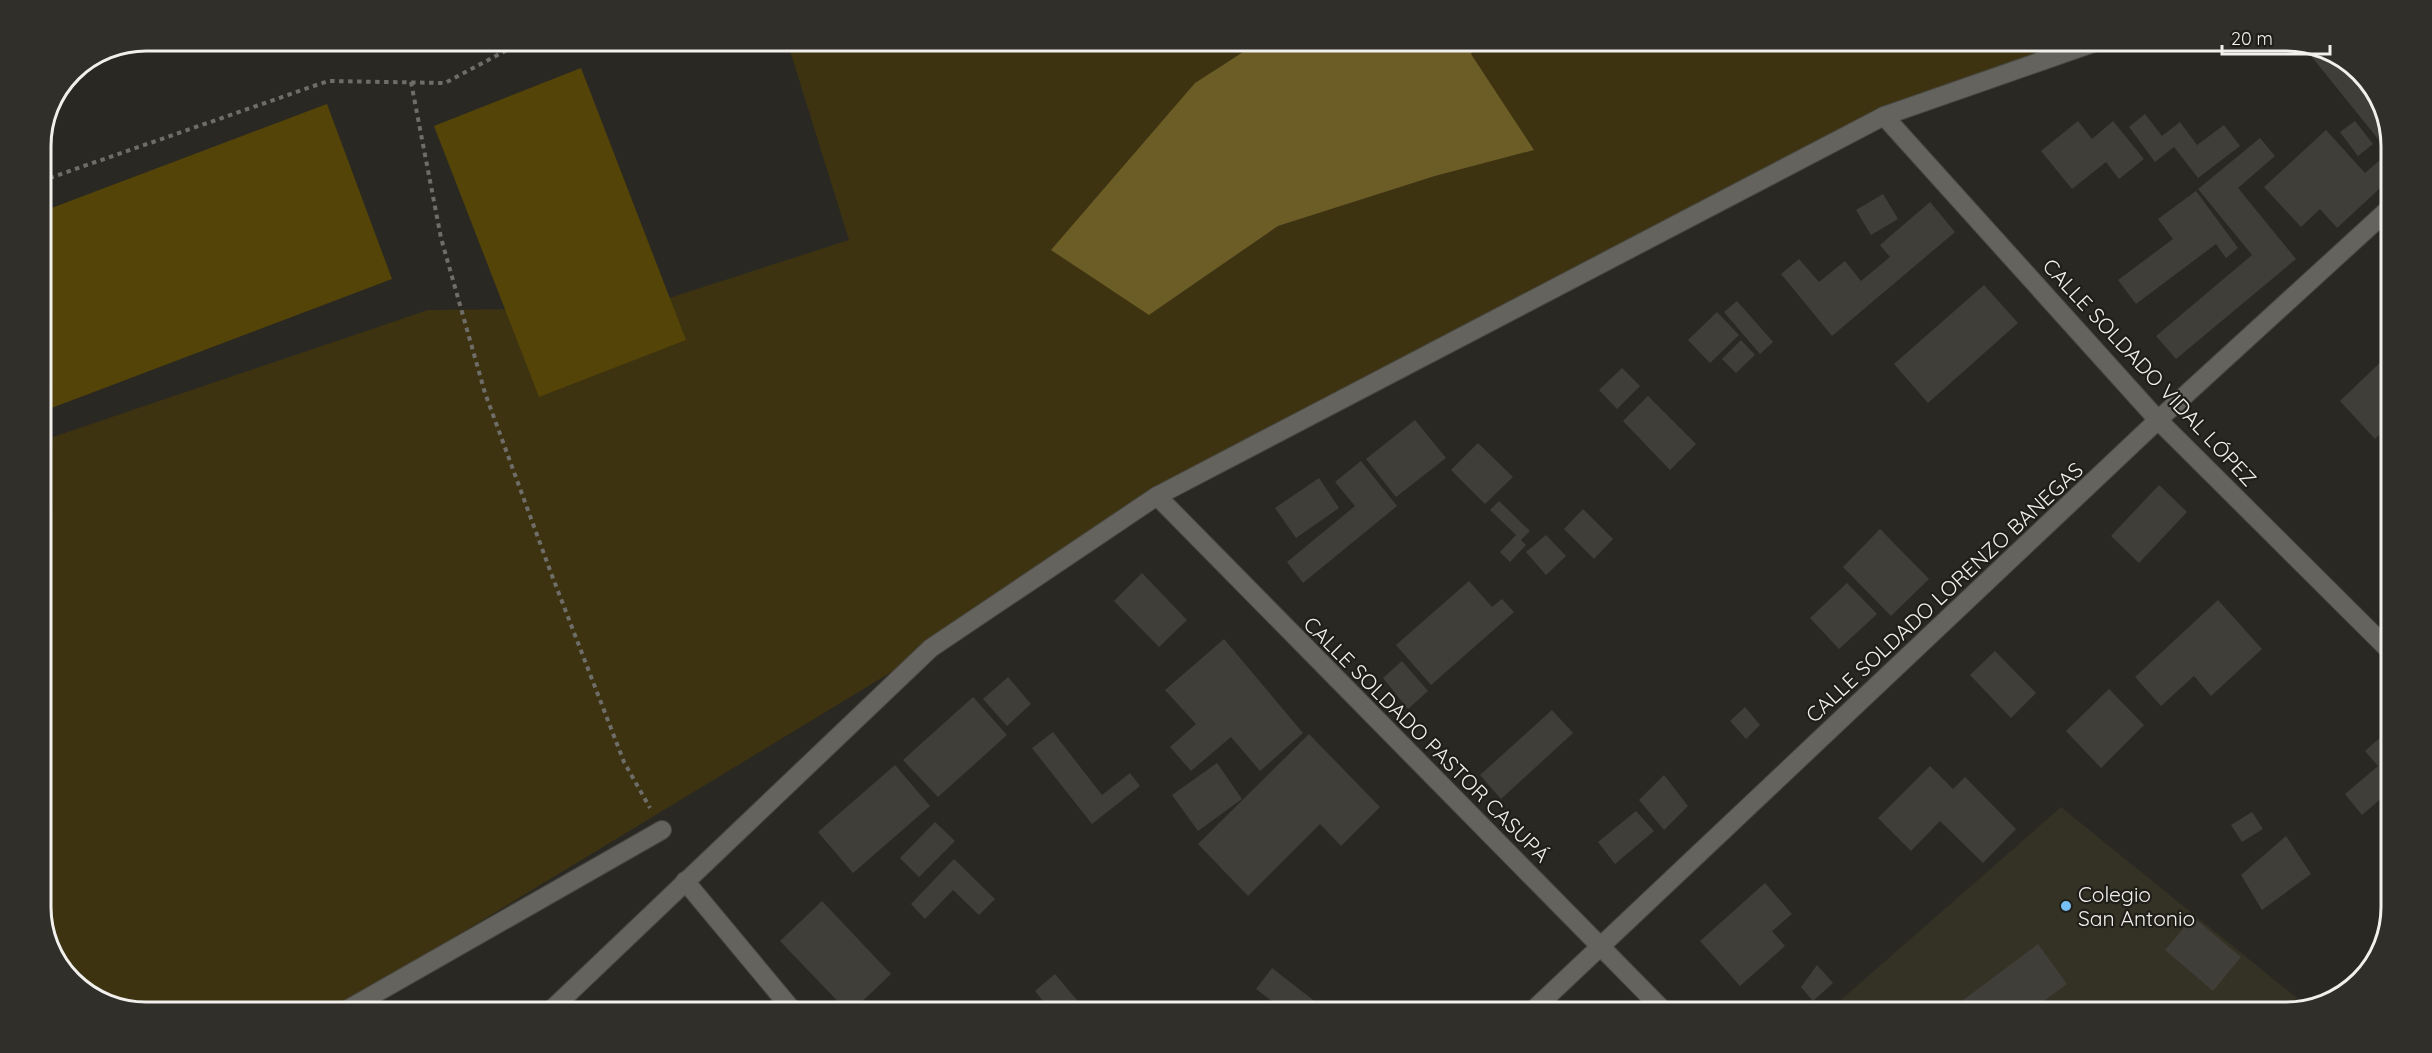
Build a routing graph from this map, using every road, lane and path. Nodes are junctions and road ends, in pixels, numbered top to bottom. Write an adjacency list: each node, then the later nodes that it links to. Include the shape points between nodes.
1 (504, 51): 3 (path, via 445,83)
2 (2068, 51): 4 (street)
3 (411, 82): 5 (path, via 328,81); 10 (path, via 441,238 485,393 624,762)
4 (1884, 116): 7 (street, CALLE SOLDADO VIDAL LÓPEZ); 8 (street)
5 (51, 178)
6 (2381, 216): 7 (street, CALLE SOLDADO LORENZO BANEGAS)
7 (2158, 420): 9 (street, CALLE SOLDADO VIDAL LÓPEZ); 12 (street, CALLE SOLDADO LORENZO BANEGAS)
8 (1156, 496): 11 (street, via 931,648); 12 (street, CALLE SOLDADO PASTOR CASUPÁ)
9 (2381, 642)
10 (662, 830): 13 (street)
11 (685, 881): 14 (street); 15 (street)
12 (1601, 948): 16 (street, CALLE SOLDADO LORENZO BANEGAS); 17 (street, CALLE SOLDADO PASTOR CASUPÁ)
13 (361, 1002)
14 (559, 1002)
15 (786, 1002)
16 (1542, 1002)
17 (1655, 1002)

